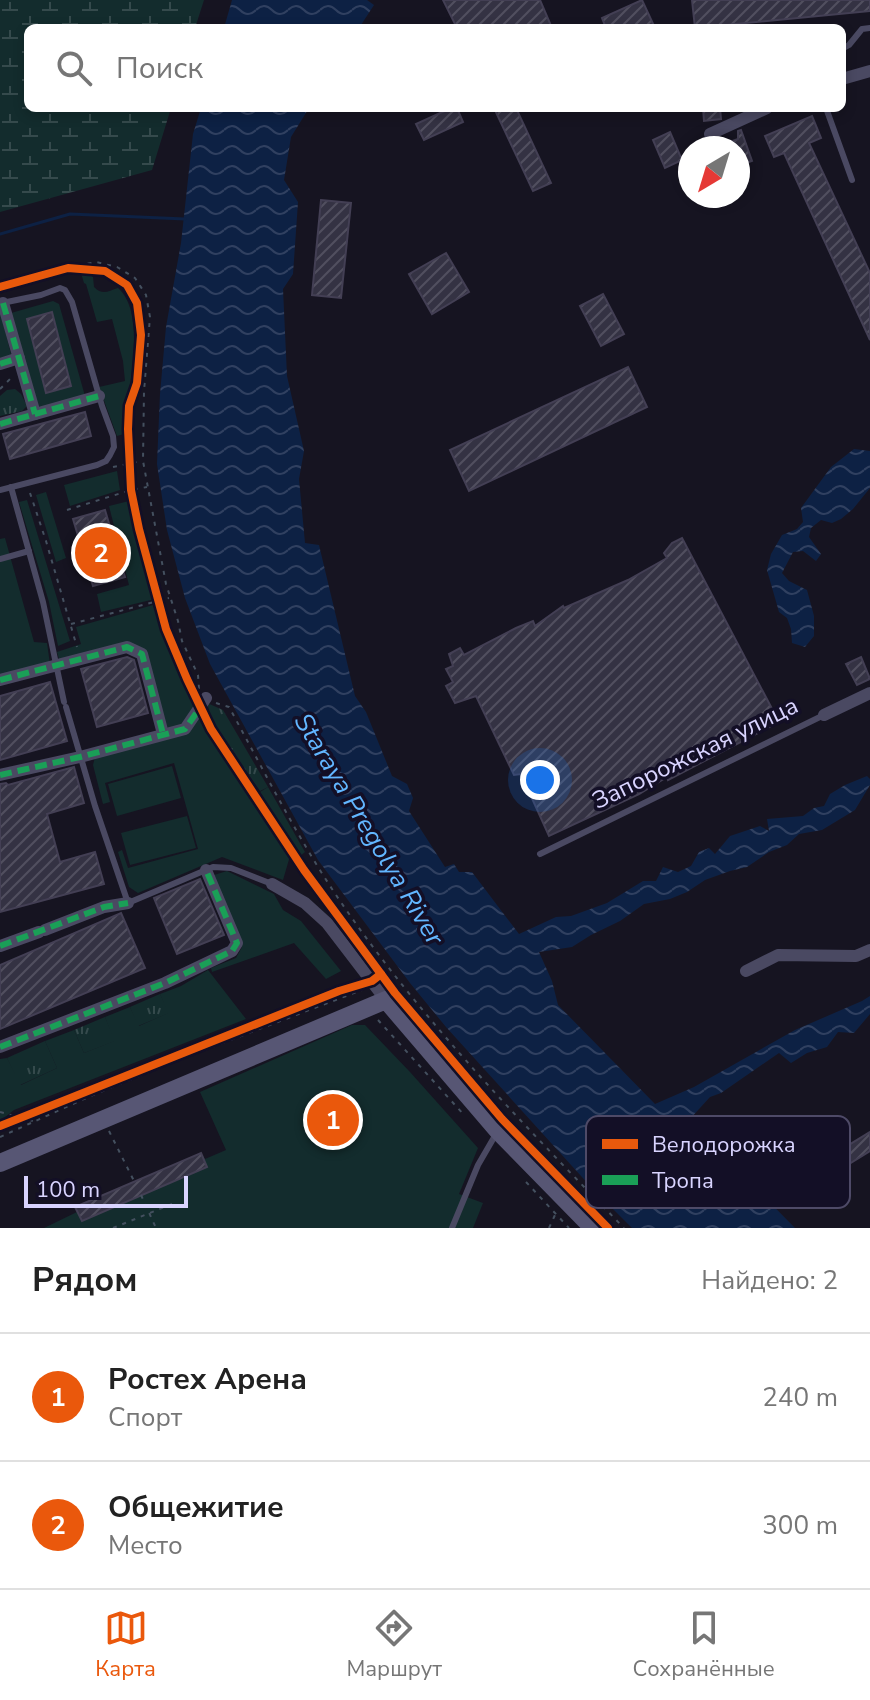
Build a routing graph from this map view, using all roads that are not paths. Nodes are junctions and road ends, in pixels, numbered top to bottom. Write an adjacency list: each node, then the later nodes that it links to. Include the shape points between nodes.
1 (870, 28): 2 (lane, via 862,29)
2 (846, 47)
3 (870, 71): 4 (street)
4 (846, 78)
5 (758, 112): 7 (street)
6 (827, 112): 8 (lane)
7 (710, 134)
8 (852, 180)
9 (1, 303): 10 (street); 12 (lane, via 65,290)
10 (20, 363): 11 (street); 13 (street)
11 (0, 364)
12 (99, 396): 13 (street); 15 (lane, via 113,436 106,461)
13 (35, 414): 14 (street)
14 (0, 424)
15 (11, 487): 16 (lane); 17 (lane)
16 (0, 490)
17 (29, 551): 18 (lane); 19 (lane)
18 (0, 559)
19 (56, 666): 20 (street); 24 (street, via 127,647 142,654); 25 (lane)
20 (0, 680)
21 (870, 693): 23 (street, Запорожская улица)
22 (204, 702): 24 (street, via 185,729)
23 (824, 715): 27 (lane, Запорожская улица)
24 (163, 734): 25 (street)
25 (80, 757): 26 (street); 30 (lane)
26 (0, 775)
27 (540, 854)
28 (206, 870): 29 (lane, via 231,868); 30 (lane); 35 (street, via 237,943 232,951)
29 (272, 884): 34 (street, via 327,923)
30 (128, 903): 31 (street)
31 (0, 946)
32 (870, 950): 33 (street, via 856,956 778,955)
33 (746, 971)
34 (378, 989): 36 (main road); 37 (main road)
35 (0, 1047)
36 (498, 1131): 38 (lane); 39 (main road)
37 (0, 1163)
38 (452, 1228)
39 (593, 1228)

